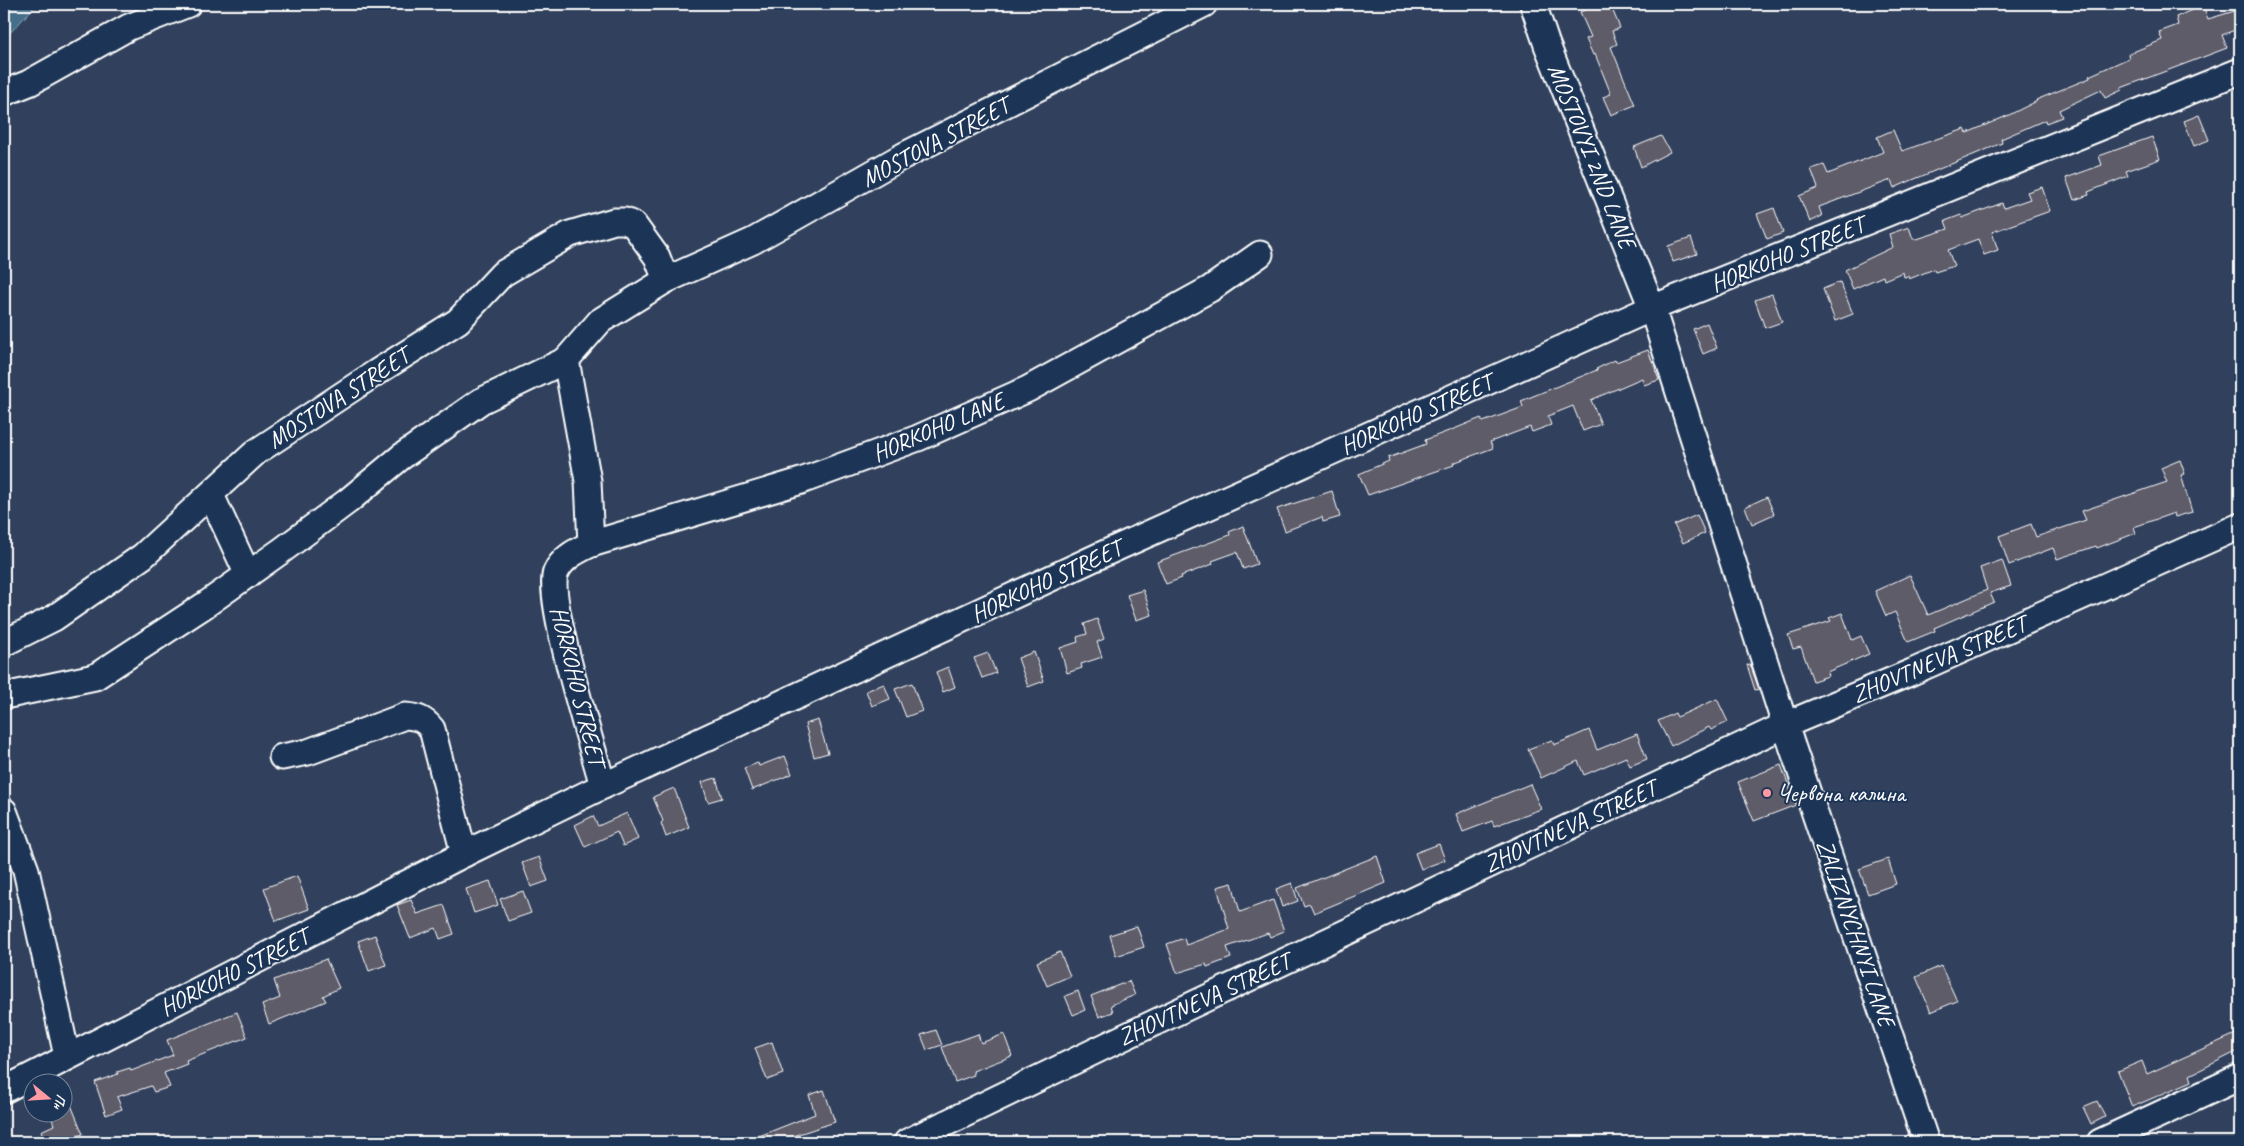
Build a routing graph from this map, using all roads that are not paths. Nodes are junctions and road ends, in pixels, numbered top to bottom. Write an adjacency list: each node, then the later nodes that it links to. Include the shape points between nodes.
1 (188, 4): 5 (street, via 129,27 29,83)
2 (1204, 4): 7 (street, MOSTOVA STREET, via 904,156 753,241)
3 (1533, 4): 8 (street, MOSTOVYI 2ND LANE)
4 (2240, 71): 8 (street, HORKOHO STREET)
5 (4, 93)
6 (1260, 254): 12 (street, HORKOHO LANE, via 1210,289 1028,389 918,438 801,481)
7 (666, 280): 9 (street, MOSTOVA STREET, via 600,321); 10 (street, MOSTOVA STREET, via 657,257 634,225 614,221 570,234 502,274 458,321 256,452)
8 (1652, 308): 16 (street, MOSTOVYI 2ND LANE); 18 (street, HORKOHO STREET, via 1101,555)
9 (566, 360): 12 (street, via 588,481); 13 (street, MOSTOVA STREET, via 481,402 401,456 348,501)
10 (211, 495): 13 (street); 14 (street, MOSTOVA STREET, via 144,556 54,618)
11 (2240, 526): 16 (street, ZHOVTNEVA STREET)
12 (591, 544): 18 (street, HORKOHO STREET, via 567,556 555,574 564,646)
13 (248, 575): 15 (street, MOSTOVA STREET, via 95,677)
14 (4, 643)
15 (4, 696)
16 (1785, 725): 24 (street, ZHOVTNEVA STREET, via 1120,1038); 25 (street, ZALIZNYCHNYI LANE)
17 (282, 757): 20 (street, via 308,752 405,716 418,717 432,729)
18 (603, 786): 20 (street, HORKOHO STREET)
19 (4, 811): 21 (street, via 26,870)
20 (464, 854): 21 (street, HORKOHO STREET)
21 (67, 1056): 23 (street, HORKOHO STREET)
22 (2240, 1077): 26 (street)
23 (4, 1090)
24 (907, 1142)
25 (1926, 1142)
26 (2100, 1142)

